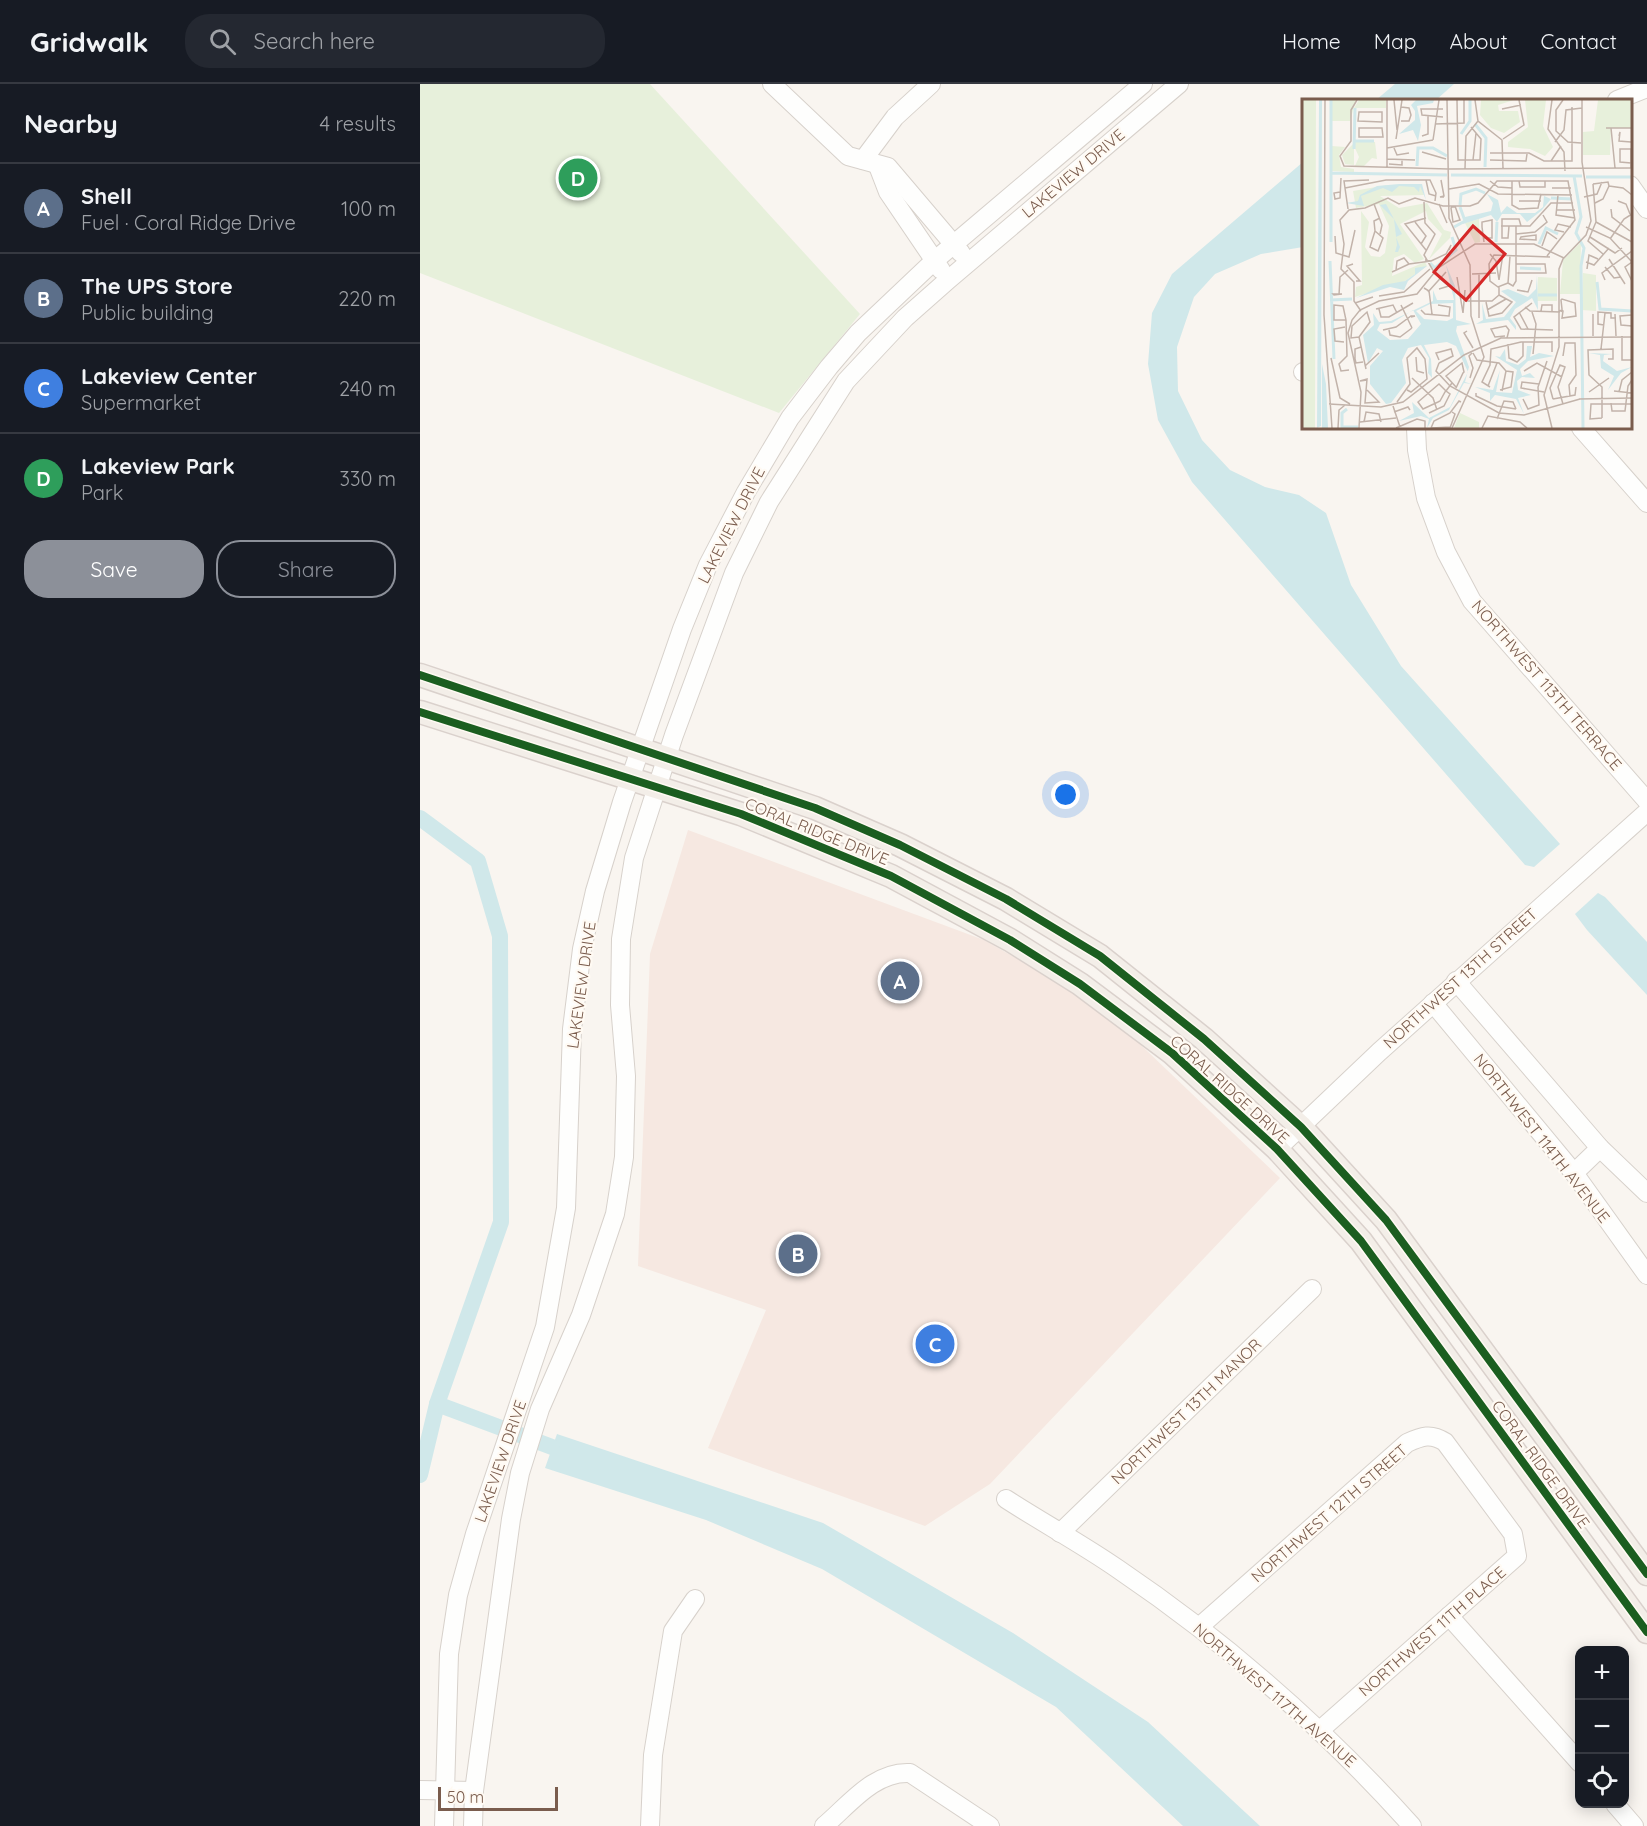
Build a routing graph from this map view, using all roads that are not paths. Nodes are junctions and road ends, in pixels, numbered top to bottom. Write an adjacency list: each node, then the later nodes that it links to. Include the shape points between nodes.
1 (772, 84): 7 (street, via 848,156)
2 (931, 84): 7 (street, via 895,117)
3 (1143, 84): 10 (street, LAKEVIEW DRIVE)
4 (1179, 84): 12 (street, LAKEVIEW DRIVE)
5 (1647, 88): 6 (street)
6 (1620, 99)
7 (871, 163): 10 (street, via 888,167); 11 (street)
8 (1632, 188): 9 (street)
9 (1647, 209)
10 (954, 244): 11 (street, LAKEVIEW DRIVE); 12 (street)
11 (934, 261): 13 (street); 19 (street, LAKEVIEW DRIVE, via 858,333 790,418 708,565)
12 (968, 262): 13 (street, LAKEVIEW DRIVE)
13 (948, 280): 20 (street, LAKEVIEW DRIVE, via 905,318 846,381 769,502 734,573)
14 (1416, 429): 23 (street, NORTHWEST 113TH TERRACE, via 1426,498 1446,552 1472,601)
15 (1582, 429): 16 (street)
16 (1647, 503)
17 (420, 675): 19 (main road, CORAL RIDGE DRIVE)
18 (420, 712): 21 (main road, CORAL RIDGE DRIVE)
19 (641, 748): 20 (main road, CORAL RIDGE DRIVE); 21 (street, LAKEVIEW DRIVE)
20 (667, 756): 22 (street, LAKEVIEW DRIVE); 27 (main road, CORAL RIDGE DRIVE, via 815,808 900,845 1028,911 1100,956 1204,1039)
21 (630, 778): 22 (main road, CORAL RIDGE DRIVE); 45 (street, LAKEVIEW DRIVE, via 595,891 582,949 572,1029 566,1208 545,1327 458,1595 449,1654)
22 (658, 788): 29 (main road, CORAL RIDGE DRIVE, via 741,814 891,876 1010,940 1080,984 1172,1053); 46 (street, LAKEVIEW DRIVE, via 634,858 621,939 620,1005 626,1076 624,1157 615,1214 581,1315 540,1409 520,1473)
23 (1647, 801)
24 (1647, 812): 25 (street, NORTHWEST 13TH STREET)
25 (1456, 981): 26 (street, NORTHWEST 13TH STREET); 28 (street, NORTHWEST 114TH AVENUE)
26 (1433, 1003): 27 (street, NORTHWEST 13TH STREET); 30 (street, NORTHWEST 114TH AVENUE)
27 (1301, 1127): 29 (street, NORTHWEST 13TH STREET); 37 (main road, CORAL RIDGE DRIVE, via 1386,1220)
28 (1600, 1148): 30 (street); 31 (street, NORTHWEST 114TH AVENUE)
29 (1277, 1149): 41 (main road, CORAL RIDGE DRIVE, via 1361,1241)
30 (1574, 1173): 32 (street, NORTHWEST 114TH AVENUE)
31 (1647, 1193)
32 (1647, 1275)
33 (1312, 1289): 36 (street, NORTHWEST 13TH MANOR)
34 (1482, 1493): 39 (street, NORTHWEST 11TH PLACE, via 1513,1534 1517,1556); 40 (street, NORTHWEST 12TH STREET, via 1445,1442 1434,1435 1407,1443)
35 (1006, 1499): 36 (street, NORTHWEST 117TH AVENUE)
36 (1060, 1533): 40 (street, NORTHWEST 117TH AVENUE, via 1117,1568)
37 (1647, 1574)
38 (694, 1599): 50 (street, via 673,1631 653,1755)
39 (1449, 1616): 42 (street, NORTHWEST 11TH PLACE); 43 (street)
40 (1199, 1628): 42 (street, NORTHWEST 117TH AVENUE)
41 (1647, 1632)
42 (1319, 1731): 53 (street, NORTHWEST 117TH AVENUE)
43 (1575, 1757)
44 (420, 1790): 45 (street)
45 (444, 1791): 46 (street); 48 (street, LAKEVIEW DRIVE)
46 (474, 1791): 49 (street, LAKEVIEW DRIVE)
47 (1619, 1808): 54 (street)
48 (444, 1826)
49 (473, 1826)
50 (650, 1826)
51 (824, 1826): 52 (street, via 876,1780 896,1772 910,1773)
52 (990, 1826)
53 (1412, 1826)
54 (1634, 1826)

